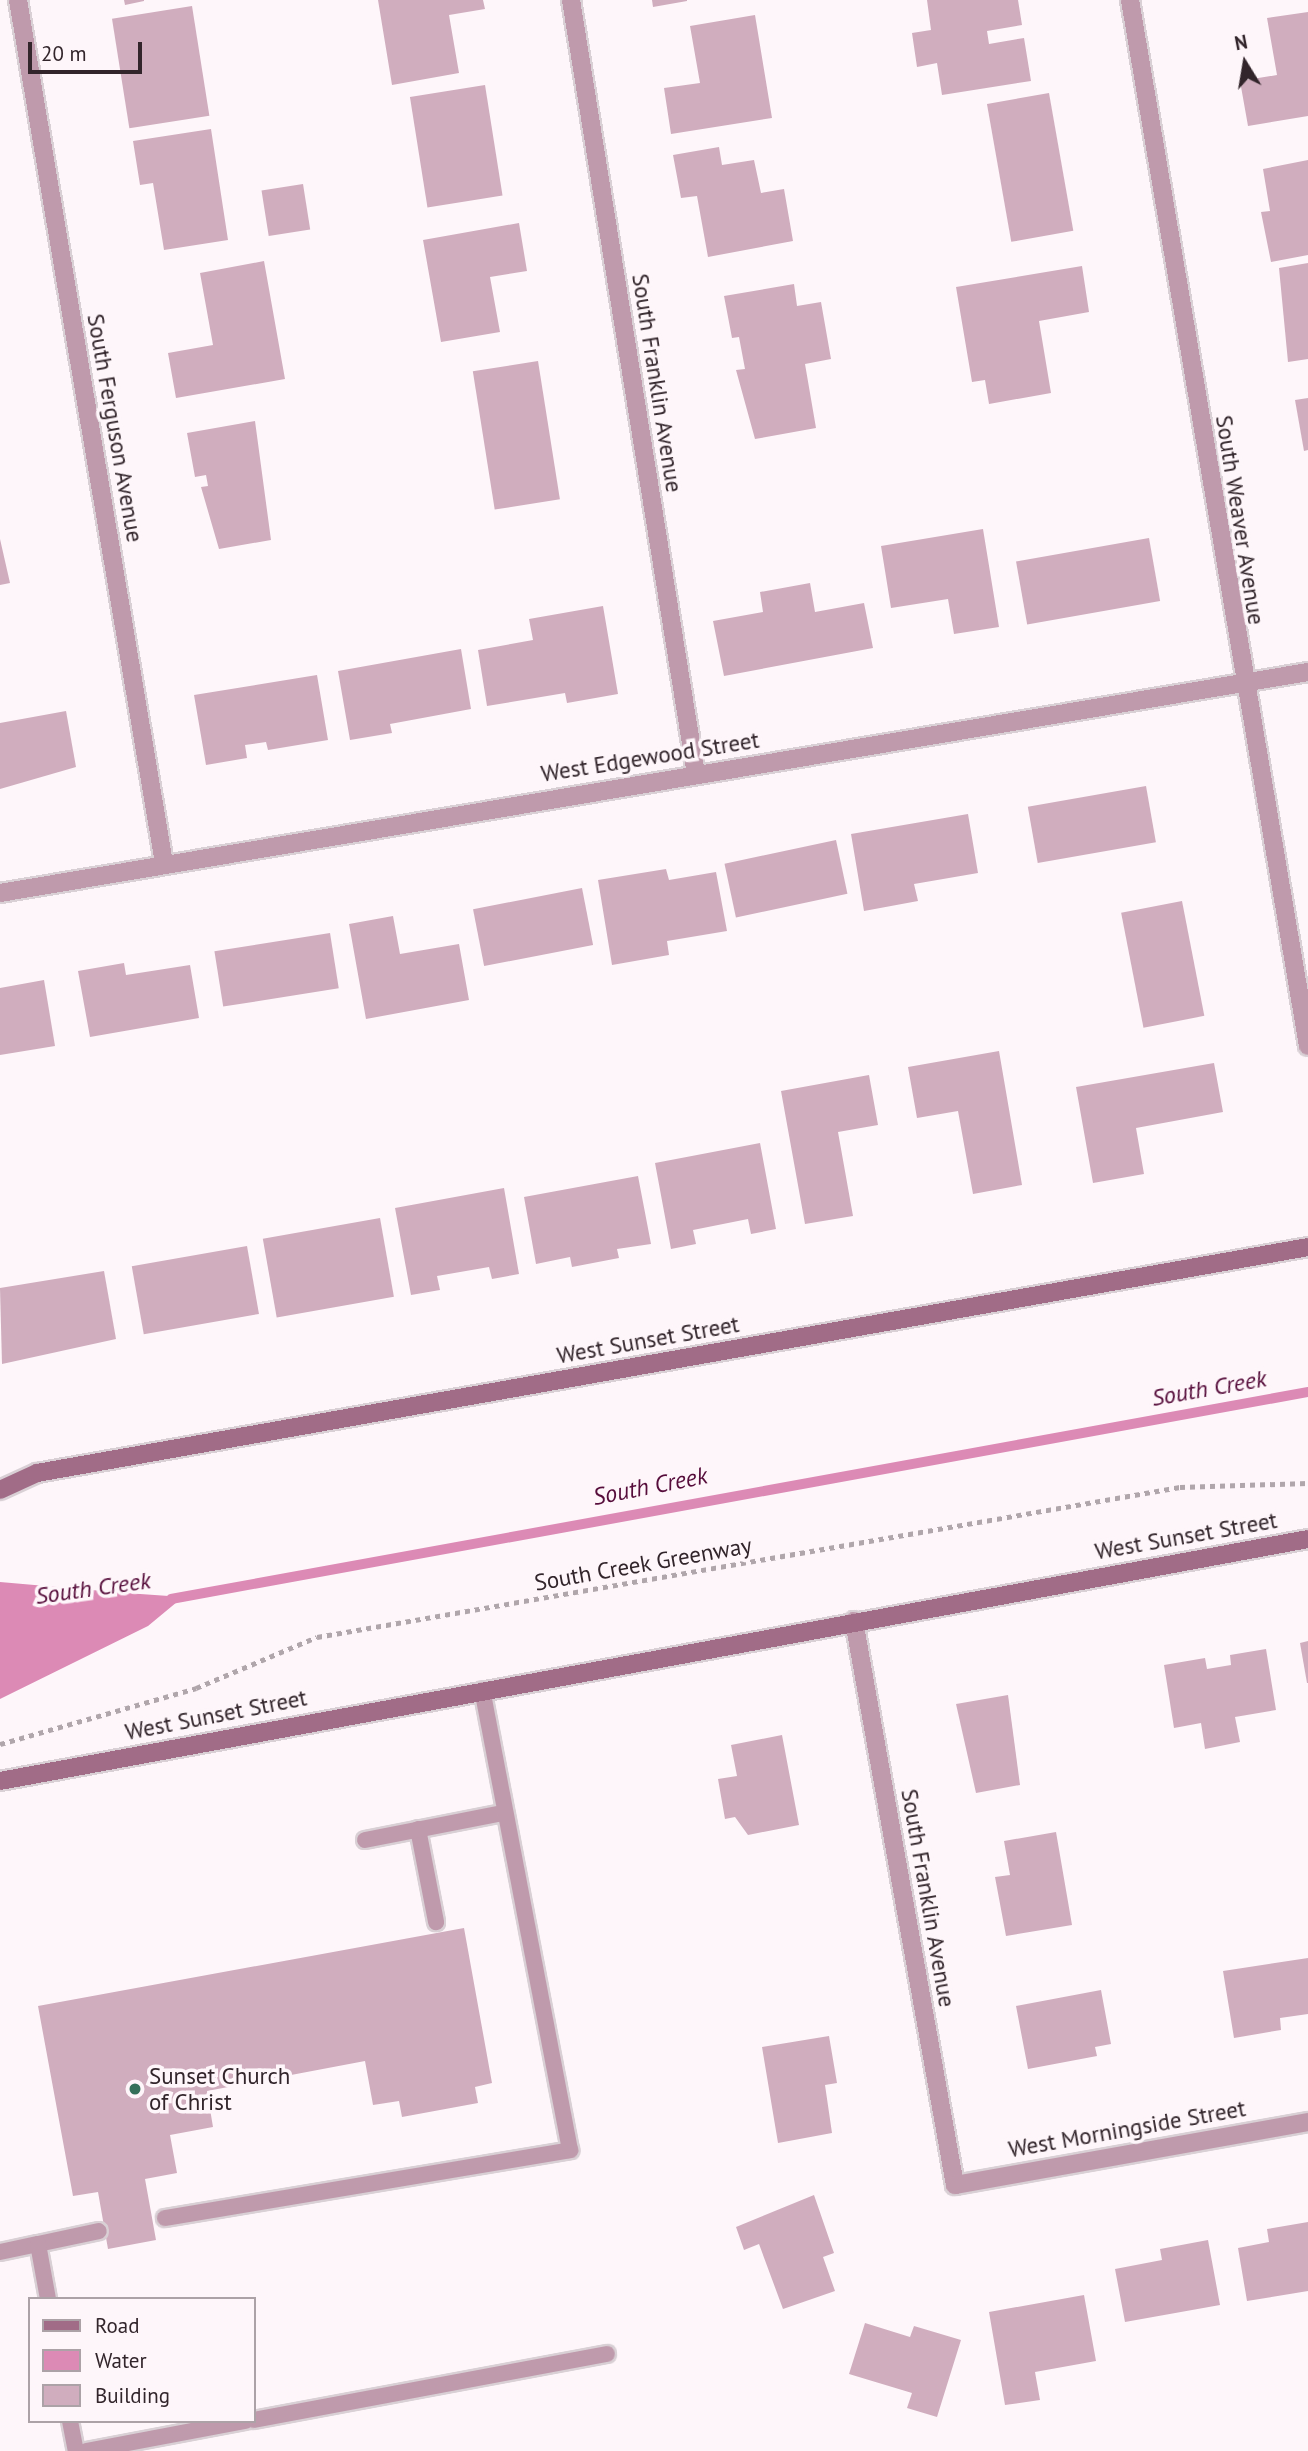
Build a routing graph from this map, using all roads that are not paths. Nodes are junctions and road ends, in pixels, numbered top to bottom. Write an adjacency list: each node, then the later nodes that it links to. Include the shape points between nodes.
1 (18, 0): 7 (street, South Ferguson Avenue)
2 (571, 0): 6 (street, South Franklin Avenue)
3 (1130, 0): 5 (street, South Weaver Avenue)
4 (1308, 672): 5 (street, West Edgewood Street)
5 (1242, 684): 6 (street, West Edgewood Street); 9 (street, South Weaver Avenue)
6 (696, 774): 7 (street, West Edgewood Street)
7 (164, 863): 8 (street, West Edgewood Street)
8 (0, 893)
9 (1308, 1046)
10 (1308, 1247): 11 (main road, West Sunset Street)
11 (37, 1473): 12 (main road); 13 (main road, West Sunset Street)
12 (0, 1476)
13 (0, 1490)
14 (1308, 1539): 15 (main road, West Sunset Street)
15 (854, 1621): 16 (main road, West Sunset Street); 23 (street, South Franklin Avenue)
16 (482, 1690): 17 (main road, West Sunset Street); 18 (lane)
17 (0, 1781)
18 (503, 1813): 19 (lane); 24 (lane, via 570,2150)
19 (418, 1829): 20 (lane); 21 (lane)
20 (365, 1840)
21 (436, 1922)
22 (1308, 2122): 23 (street, West Morningside Street)
23 (955, 2185)
24 (165, 2218)
25 (99, 2231): 26 (lane)
26 (38, 2244): 27 (lane); 28 (lane)
27 (0, 2252)
28 (48, 2297)
29 (607, 2354): 30 (lane)
30 (256, 2420)
31 (70, 2423): 33 (lane)
32 (234, 2423): 34 (lane)
33 (76, 2451)
34 (86, 2451)

